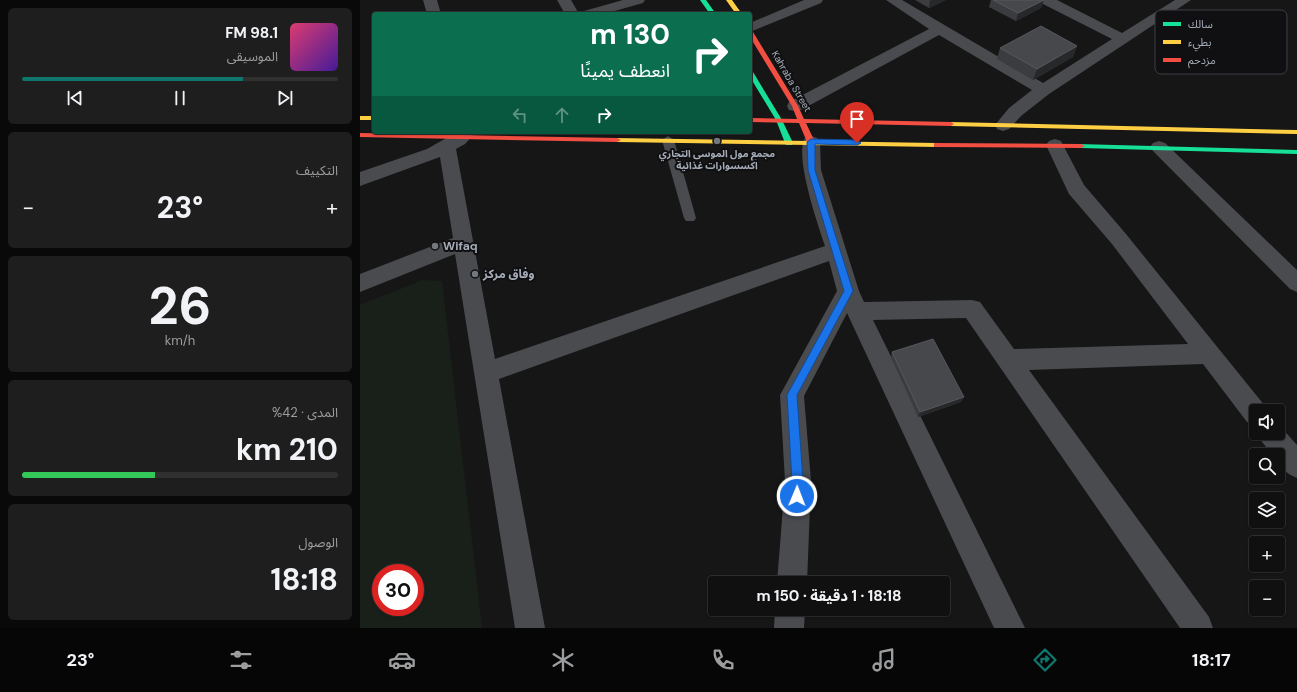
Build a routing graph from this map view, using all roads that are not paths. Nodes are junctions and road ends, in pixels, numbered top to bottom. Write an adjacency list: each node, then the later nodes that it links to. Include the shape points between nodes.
1 (430, 0): 11 (street)
2 (564, 0): 12 (street)
3 (638, 0): 13 (street)
4 (703, 0): 14 (main road)
5 (728, 0): 15 (main road)
6 (816, 0): 17 (street)
7 (894, 0): 18 (street)
8 (1046, 0): 20 (street)
9 (1184, 0): 10 (street)
10 (1168, 10)
11 (433, 12)
12 (571, 12)
13 (596, 12)
14 (712, 12)
15 (737, 12)
16 (1155, 19): 20 (street)
17 (752, 27)
18 (939, 29): 22 (street); 23 (street)
19 (752, 35): 23 (main road, Kahraba Street)
20 (1123, 39): 22 (street)
21 (752, 75): 27 (main road)
22 (1043, 90): 29 (street)
23 (795, 106): 28 (main road, Kahraba Street)
24 (360, 118): 25 (main road)
25 (372, 118)
26 (752, 120): 27 (main road)
27 (779, 120): 28 (main road); 36 (main road)
28 (802, 121): 29 (main road); 35 (main road, Kahraba Street)
29 (1003, 125): 30 (main road)
30 (1297, 132)
31 (413, 134): 32 (main road); 33 (main road)
32 (360, 135)
33 (459, 139): 34 (main road); 41 (street); 43 (street)
34 (668, 140): 36 (main road); 42 (lane)
35 (811, 142): 36 (main road); 37 (main road); 40 (street)
36 (789, 143): 40 (street)
37 (1055, 146): 38 (main road); 48 (street, via 1076,189 1119,239)
38 (1159, 147): 39 (main road); 46 (street)
39 (1297, 152)
40 (812, 170): 44 (street)
41 (360, 179)
42 (690, 218)
43 (464, 242): 45 (street); 50 (street)
44 (835, 251): 47 (street); 50 (street)
45 (360, 282)
46 (1297, 283)
47 (853, 301): 49 (street, via 972,309); 54 (street, via 792,395 798,481); 58 (street)
48 (1209, 354): 49 (street); 51 (street)
49 (1009, 360): 59 (street)
50 (487, 373): 56 (street)
51 (1249, 405)
52 (1277, 440): 53 (street)
53 (1297, 465)
54 (792, 576)
55 (790, 616): 57 (street)
56 (530, 628)
57 (789, 628)
58 (1010, 628)
59 (1198, 628)

